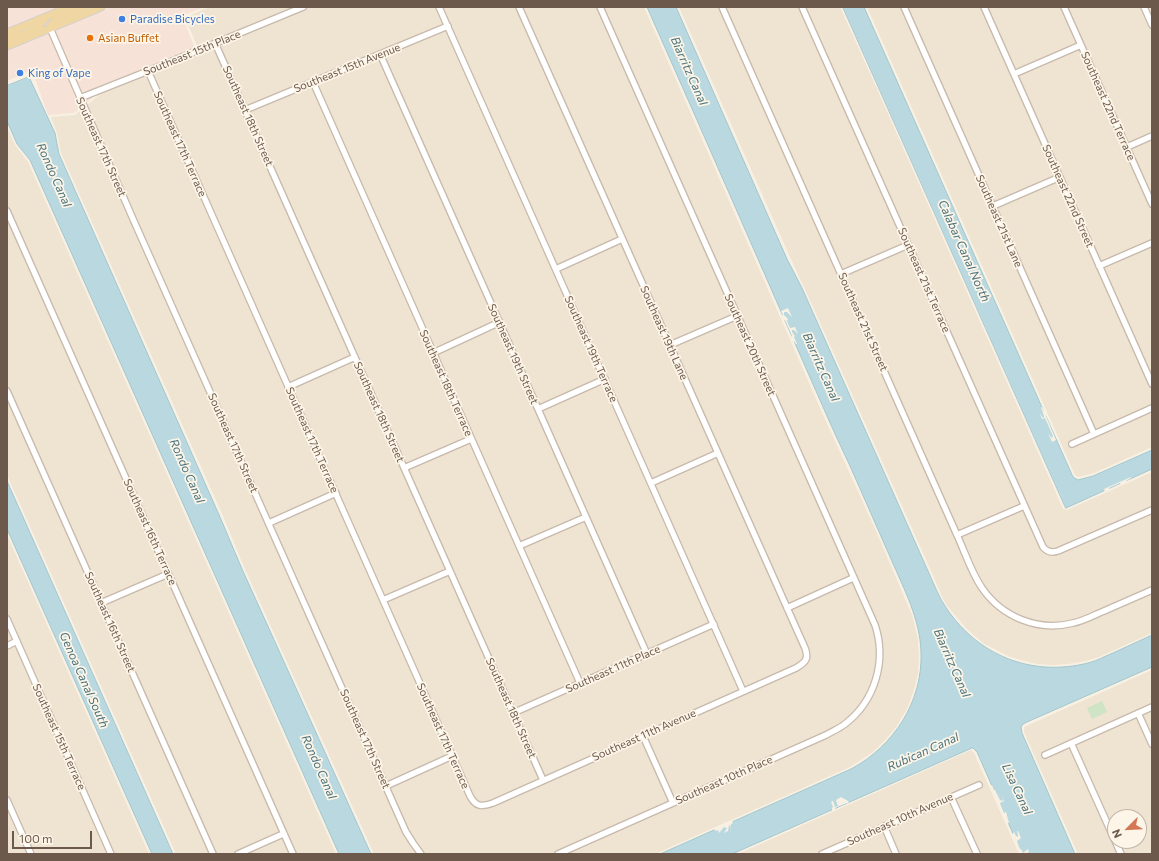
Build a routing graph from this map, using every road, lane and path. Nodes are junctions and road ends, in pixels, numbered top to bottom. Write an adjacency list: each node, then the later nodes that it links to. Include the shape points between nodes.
1 (70, 7): 14 (main road)
2 (84, 7): 17 (main road, via 57,18)
3 (101, 7): 17 (main road)
4 (303, 7): 20 (street, Southeast 15th Place)
5 (439, 7): 16 (street, Southeast 19th Terrace)
6 (519, 7): 35 (street, Southeast 19th Lane)
7 (600, 7): 41 (street, Southeast 20th Street)
8 (722, 7): 40 (street, Southeast 21st Street)
9 (802, 7): 37 (street, Southeast 21st Terrace)
10 (904, 7): 33 (street, Southeast 21st Lane)
11 (984, 7): 25 (street, Southeast 22nd Street)
12 (1064, 7): 21 (street, Southeast 22nd Terrace)
13 (1144, 7): 15 (street)
14 (44, 18): 18 (main road); 19 (main road, via 34,29)
15 (1152, 25)
16 (448, 26): 23 (street, Southeast 15th Avenue); 39 (street, Southeast 19th Terrace)
17 (50, 28): 22 (main road); 27 (street, Southeast 17th Street)
18 (7, 33)
19 (7, 40)
20 (215, 43): 24 (street, Southeast 15th Place); 28 (street, Southeast 18th Street)
21 (1081, 45): 25 (street); 30 (street, Southeast 22nd Terrace)
22 (7, 46)
23 (380, 54): 26 (street, Southeast 15th Avenue); 42 (street, Southeast 19th Street)
24 (148, 71): 27 (street, Southeast 15th Place); 48 (street, Southeast 17th Terrace)
25 (1014, 74): 31 (street, Southeast 22nd Street)
26 (313, 82): 28 (street, Southeast 15th Avenue); 44 (street, Southeast 18th Terrace)
27 (80, 98): 62 (street, Southeast 17th Street)
28 (245, 110): 45 (street, Southeast 18th Street)
29 (1152, 136): 30 (street)
30 (1127, 147): 32 (street, Southeast 22nd Terrace)
31 (1060, 177): 33 (street); 38 (street, Southeast 22nd Street)
32 (1152, 204)
33 (993, 206): 52 (street, Southeast 21st Lane)
34 (7, 211): 66 (street, Southeast 16th Terrace)
35 (622, 239): 39 (street); 43 (street, Southeast 19th Lane)
36 (1152, 242): 38 (street)
37 (908, 245): 40 (street); 59 (street, Southeast 21st Terrace)
38 (1099, 266): 47 (street, Southeast 22nd Street)
39 (556, 268): 46 (street, Southeast 19th Terrace)
40 (841, 274): 63 (street, Southeast 21st Street)
41 (737, 316): 43 (street); 67 (street, Southeast 20th Street)
42 (500, 322): 44 (street); 51 (street, Southeast 19th Street)
43 (670, 345): 55 (street, Southeast 19th Lane)
44 (433, 353): 53 (street, Southeast 18th Terrace)
45 (355, 357): 48 (street); 56 (street, Southeast 18th Street)
46 (605, 379): 51 (street); 57 (street, Southeast 19th Terrace)
47 (1152, 384)
48 (288, 387): 58 (street, Southeast 17th Terrace)
49 (7, 391): 70 (street, Southeast 16th Street)
50 (1152, 408): 52 (street)
51 (538, 409): 61 (street, Southeast 19th Street)
52 (1094, 434): 54 (street)
53 (471, 439): 56 (street); 64 (street, Southeast 18th Terrace)
54 (1072, 444)
55 (718, 453): 57 (street); 71 (street, Southeast 19th Lane)
56 (404, 468): 65 (street, Southeast 18th Street)
57 (651, 483): 73 (street, Southeast 19th Terrace)
58 (336, 493): 62 (street); 69 (street, Southeast 17th Terrace)
59 (1024, 506): 60 (street, Southeast 21st Terrace, via 1041,545 1053,552); 63 (street)
60 (1152, 510)
61 (586, 517): 64 (street); 76 (street, Southeast 19th Street)
62 (269, 523): 91 (street, Southeast 17th Street)
63 (957, 535): 68 (street, Southeast 21st Street, via 985,592 1003,609 1023,621 1047,626 1072,624)
64 (519, 546): 78 (street, Southeast 18th Terrace)
65 (450, 571): 69 (street); 82 (street, Southeast 18th Street)
66 (168, 574): 70 (street); 97 (street, Southeast 16th Terrace)
67 (853, 578): 71 (street); 79 (street, Southeast 20th Street, via 878,636 880,663)
68 (1152, 590)
69 (383, 600): 88 (street, Southeast 17th Terrace)
70 (101, 603): 100 (street, Southeast 16th Street)
71 (787, 608): 77 (street, Southeast 19th Lane, via 806,652)
72 (7, 619): 74 (street, Southeast 15th Terrace)
73 (714, 624): 76 (street, Southeast 11th Place); 80 (street, Southeast 19th Terrace)
74 (17, 641): 75 (street); 99 (street, Southeast 15th Terrace)
75 (7, 646)
76 (647, 654): 78 (street, Southeast 11th Place)
77 (806, 660): 80 (street, Southeast 11th Avenue, via 796,668)
78 (580, 683): 82 (street, Southeast 11th Place)
79 (874, 686): 94 (street, Southeast 10th Place, via 861,709 841,727)
80 (743, 691): 84 (street, Southeast 11th Avenue)
81 (1152, 707): 83 (street)
82 (514, 713): 89 (street, Southeast 18th Street)
83 (1138, 713): 85 (street); 86 (street)
84 (643, 736): 89 (street, Southeast 11th Avenue); 94 (street)
85 (1071, 743): 87 (street); 108 (street)
86 (1152, 744)
87 (1045, 755)
88 (452, 756): 91 (street); 95 (street, Southeast 17th Terrace, via 471,799)
89 (543, 780): 95 (street, Southeast 11th Avenue, via 493,803)
90 (979, 785): 92 (street, Southeast 10th Avenue)
91 (386, 786): 103 (street, Southeast 17th Street, via 406,832)
92 (951, 797): 96 (street, Southeast 10th Avenue); 107 (street)
93 (7, 800): 98 (street)
94 (673, 803): 104 (street, Southeast 10th Place)
95 (480, 806)
96 (884, 826): 105 (street, Southeast 10th Avenue); 106 (street)
97 (283, 834): 101 (street); 102 (street, Southeast 16th Terrace)
98 (31, 854)
99 (111, 854)
100 (213, 854)
101 (238, 854)
102 (293, 854)
103 (421, 854)
104 (558, 854)
105 (822, 854)
106 (896, 854)
107 (977, 854)
108 (1121, 854)

